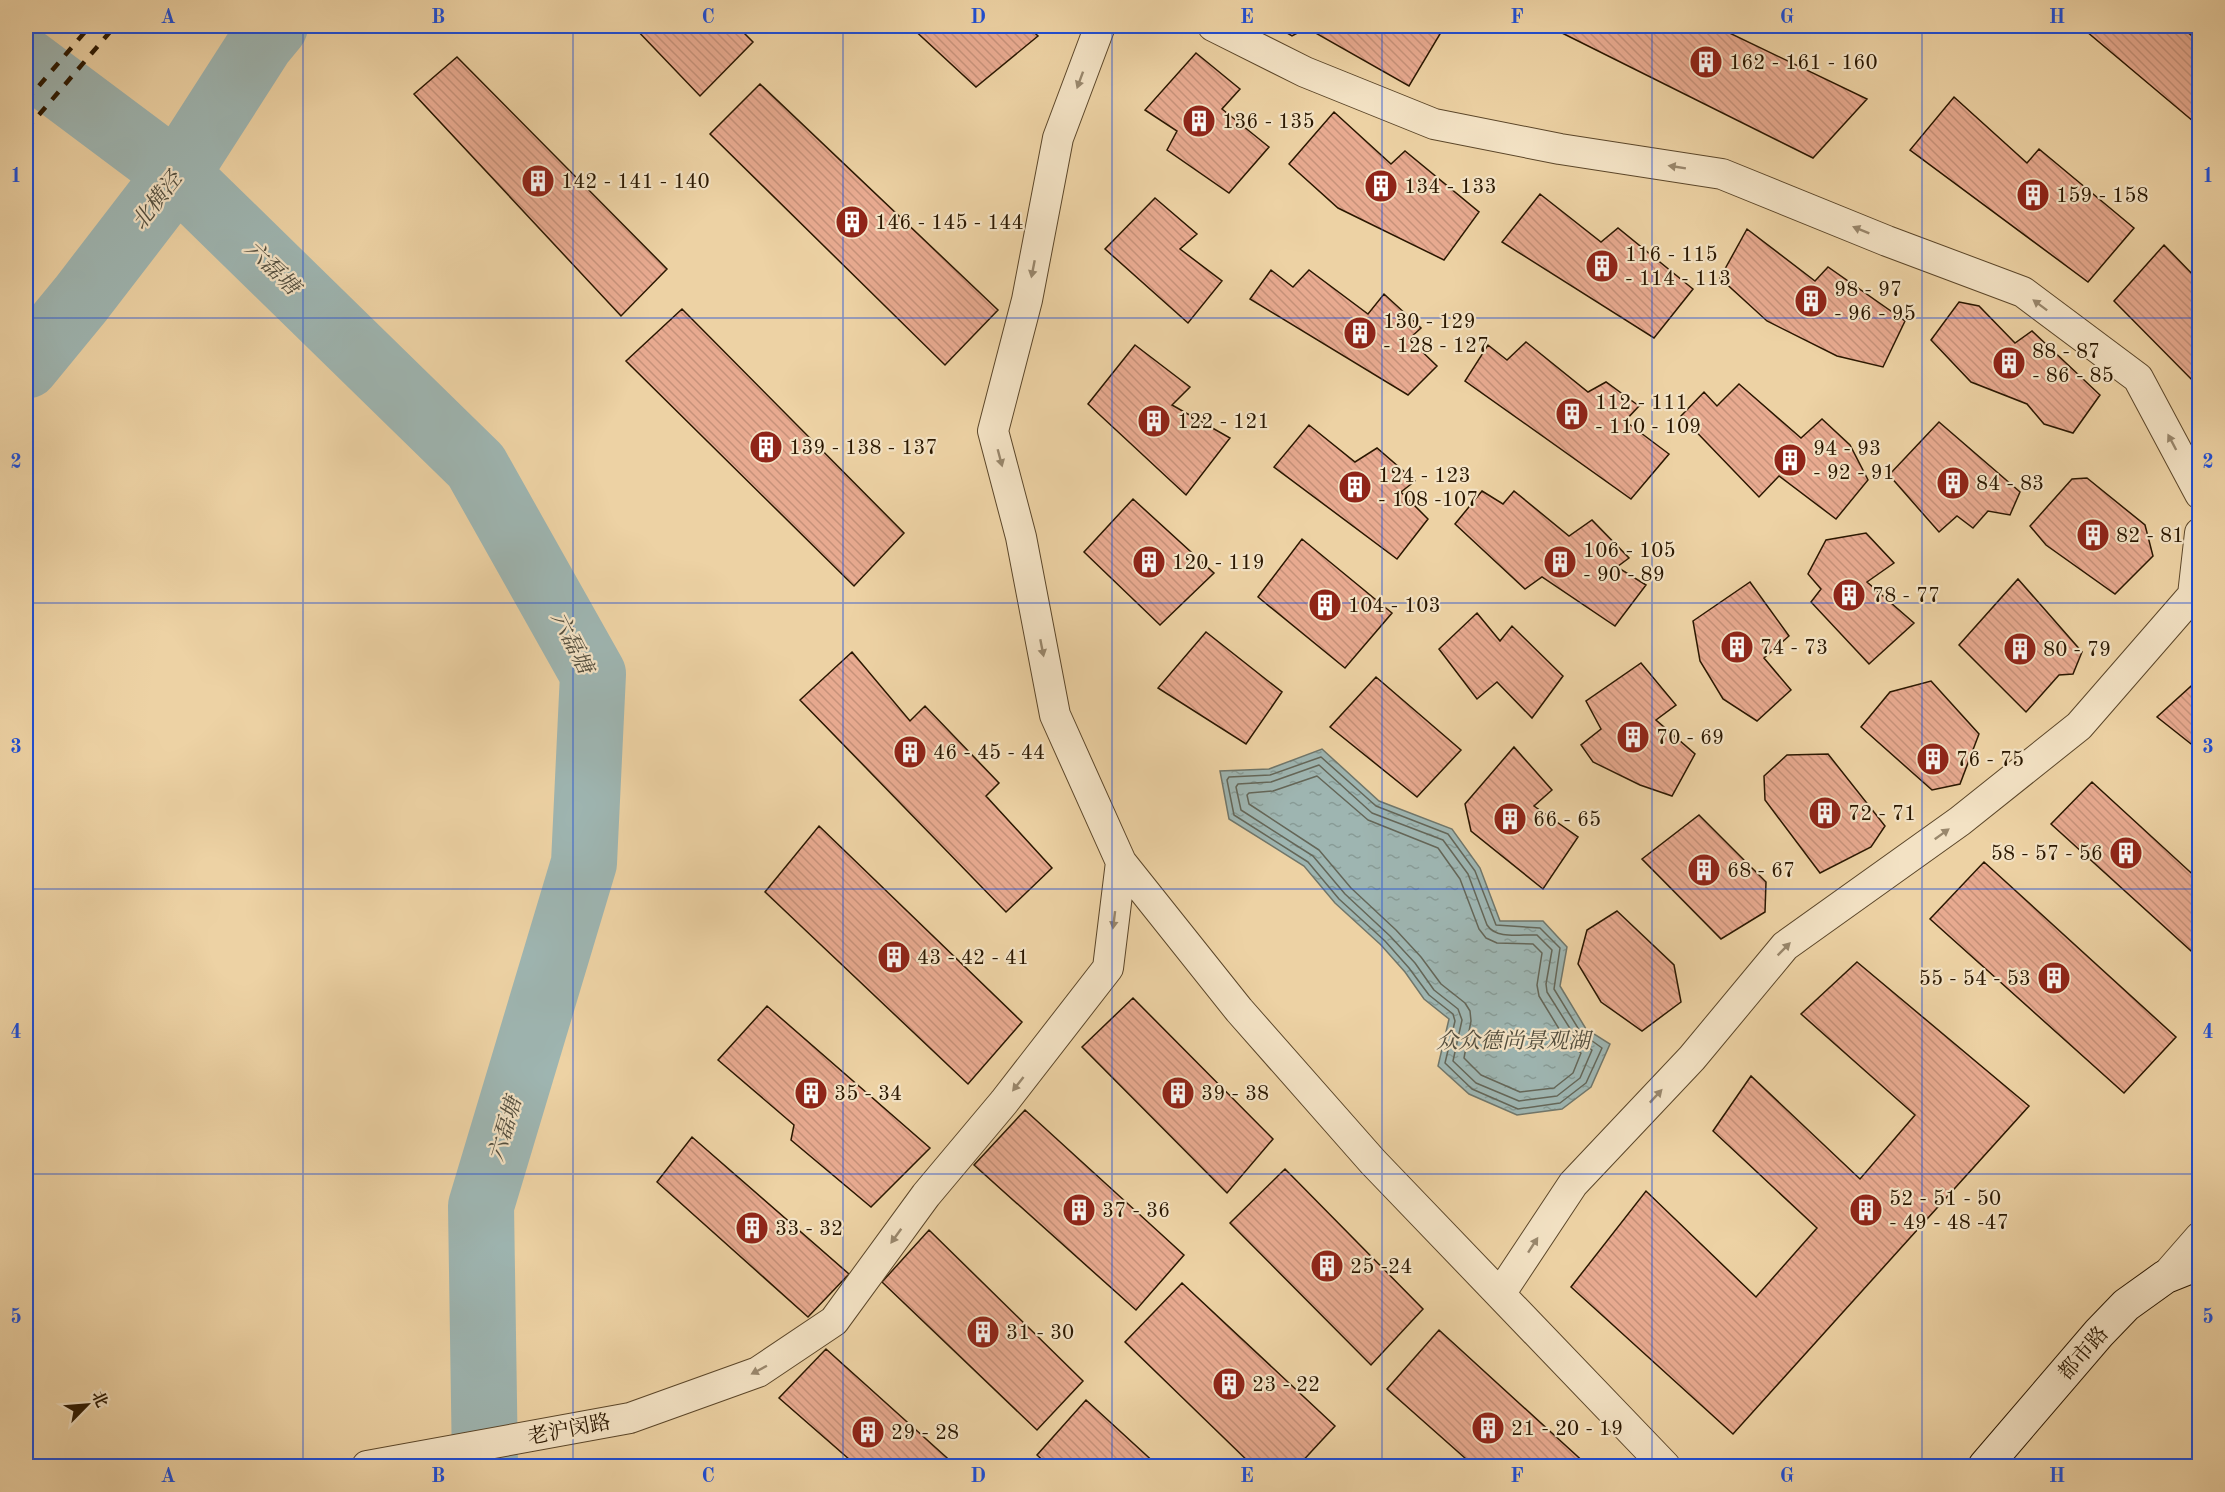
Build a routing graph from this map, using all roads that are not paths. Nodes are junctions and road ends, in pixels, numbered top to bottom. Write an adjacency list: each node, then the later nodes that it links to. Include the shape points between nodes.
1 (1100, 26): 5 (street, one-way to 5, via 1058,138 1027,300 993,431 1021,537 1055,714)
2 (1213, 26): 3 (street, one-way to 2, via 2138,378 2023,292 1722,174 1560,149 1434,124 1305,72)
3 (2199, 494)
4 (2199, 533): 9 (street, one-way to 4, via 1573,1184 1692,1058 1785,946 1960,821 2079,726 2193,595)
5 (1121, 862): 9 (street, via 1239,1010 1373,1162); 10 (street, 老沪闵路, one-way to 10, via 1108,968 926,1195 834,1321 758,1372 630,1418)
6 (2199, 1237): 8 (street)
7 (2199, 1263): 8 (street, 都市路)
8 (2165, 1278): 12 (street, 都市路, via 2126,1305 2099,1333)
9 (1500, 1294): 11 (street)
10 (367, 1467)
11 (1665, 1467)
12 (1985, 1467)

